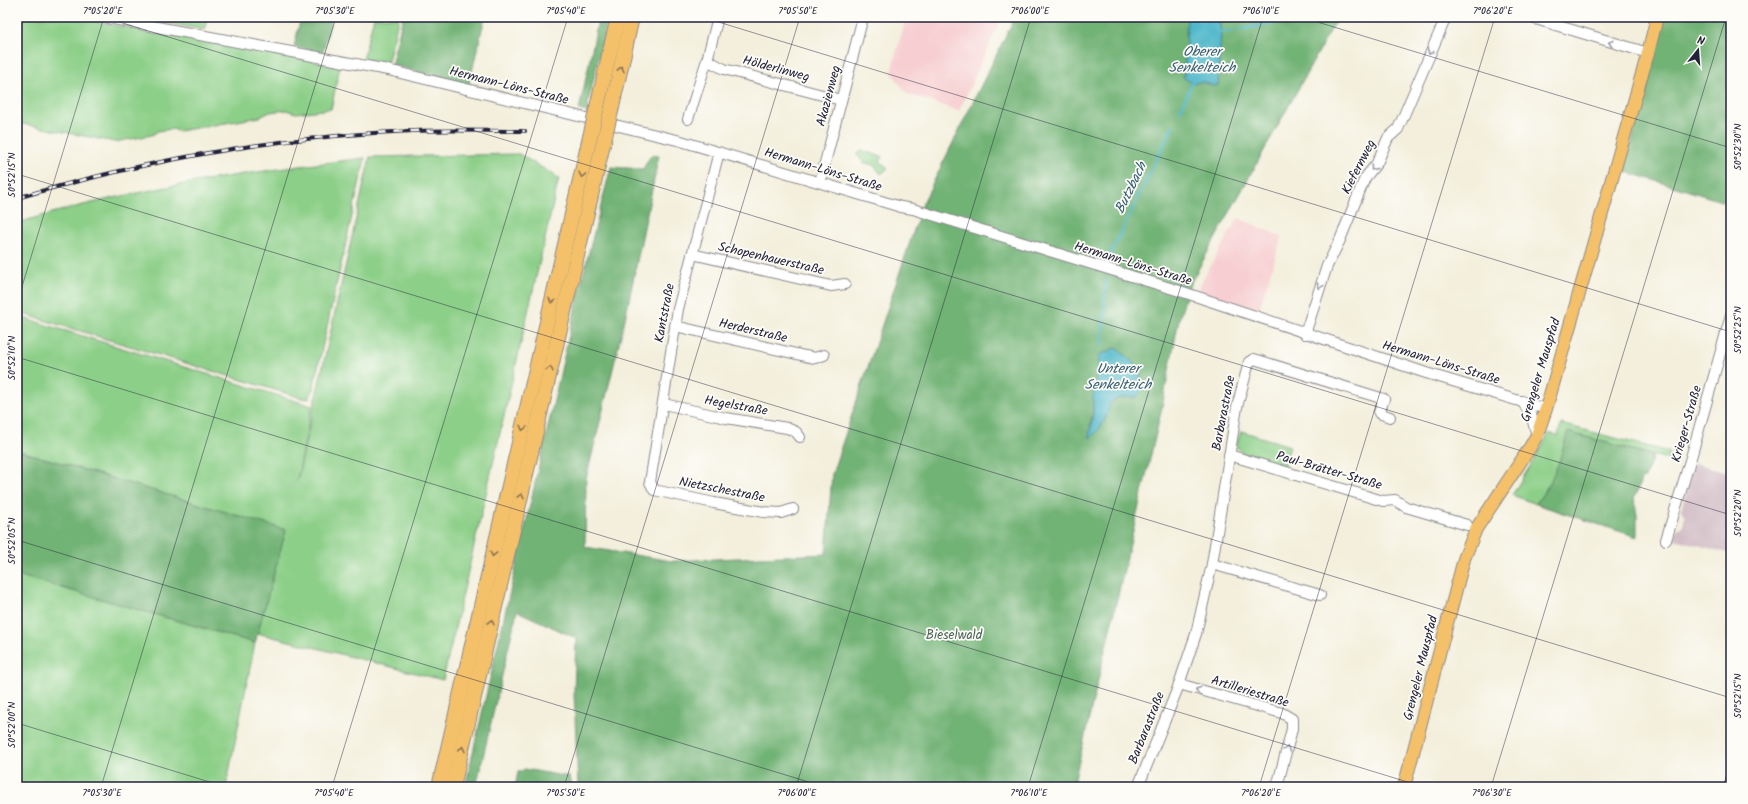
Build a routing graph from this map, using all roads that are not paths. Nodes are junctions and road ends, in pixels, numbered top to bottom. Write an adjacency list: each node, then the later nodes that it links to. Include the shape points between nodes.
1 (103, 17): 14 (street, Hermann-Löns-Straße, via 375,67)
2 (618, 17): 13 (highway, bridge, via 598,103)
3 (632, 17): 13 (highway, one-way to 3, bridge, via 612,106)
4 (718, 17): 10 (street)
5 (863, 17): 11 (street, Akazienweg)
6 (1446, 17): 20 (street, Kiefernweg, one-way to 20, via 1398,129 1388,138 1377,163 1365,178 1327,266)
7 (1529, 17): 9 (street, one-way to 7)
8 (1657, 17): 9 (main road, Grengeler Mauspfad)
9 (1648, 54): 24 (main road, Grengeler Mauspfad)
10 (707, 60): 11 (street, Hölderlinweg, via 724,69); 12 (street)
11 (841, 100): 15 (street, Akazienweg)
12 (688, 119)
13 (597, 138): 36 (highway, one-way to 36); 37 (highway, one-way to 13)
14 (719, 152): 15 (street, Hermann-Löns-Straße); 16 (street, Kantstraße)
15 (820, 182): 20 (street, Hermann-Löns-Straße, via 1183,292)
16 (692, 254): 17 (street, Schopenhauerstraße, via 830,286); 19 (street, Kantstraße)
17 (845, 284)
18 (1731, 315): 32 (street, Krieger-Straße)
19 (675, 326): 21 (street, Herderstraße, via 815,358); 23 (street, Kantstraße)
20 (1305, 334): 22 (street, Hermann-Löns-Straße)
21 (824, 355)
22 (1522, 401): 24 (street, Hermann-Löns-Straße); 26 (street, via 1531,415)
23 (664, 404): 27 (street, Hegelstraße, via 787,428); 29 (street, Kantstraße)
24 (1546, 409): 26 (main road, Grengeler Mauspfad)
25 (1390, 417): 28 (street, Barbarastraße, via 1380,413 1384,399 1254,359 1248,362 1238,400)
26 (1537, 435): 40 (main road, Grengeler Mauspfad, via 1476,529 1464,559)
27 (800, 437)
28 (1229, 455): 31 (street, Paul-Brätter-Straße, via 1384,501 1395,500 1406,507); 33 (street, Barbarastraße)
29 (650, 482): 30 (street, Nietzschestraße, via 654,490 730,506 781,513)
30 (793, 509)
31 (1467, 525)
32 (1666, 540)
33 (1212, 564): 34 (street); 35 (street, Barbarastraße, via 1196,634)
34 (1320, 595)
35 (1179, 684): 38 (street, Barbarastraße); 39 (street, Artilleriestraße, one-way to 35, via 1292,729 1292,719 1282,713)
36 (439, 787)
37 (453, 787)
38 (1138, 787)
39 (1277, 787)
40 (1404, 787)

